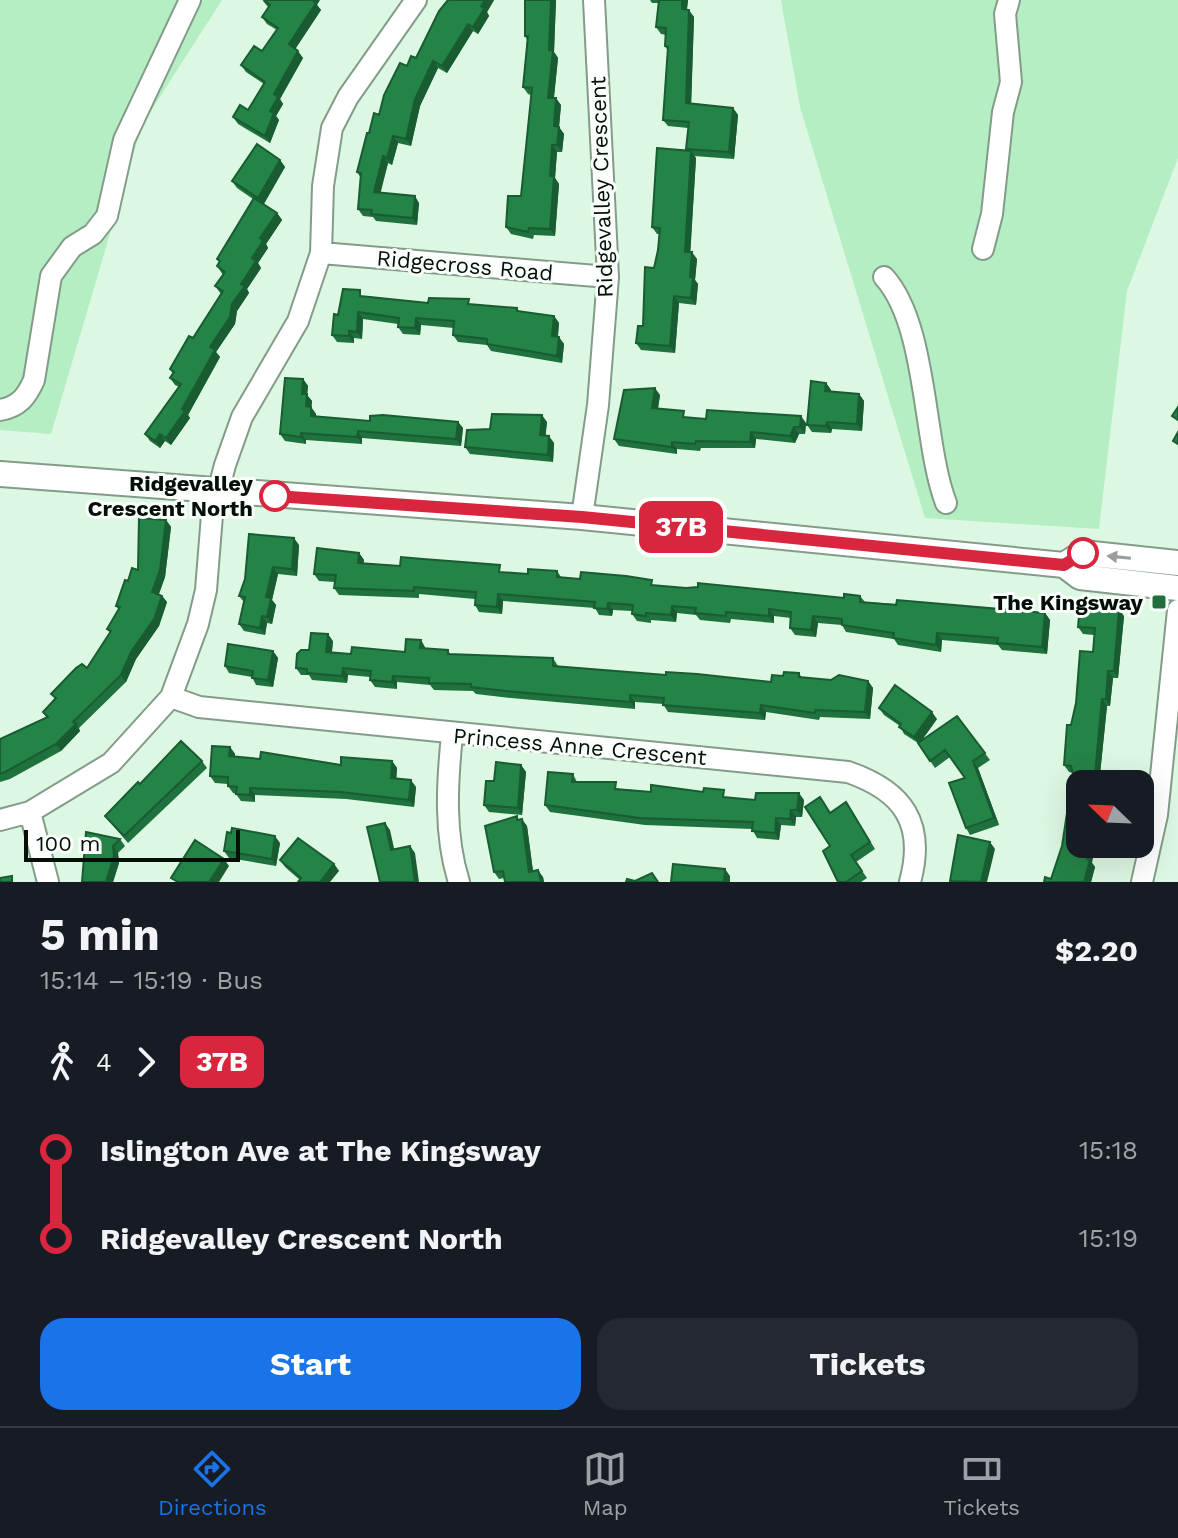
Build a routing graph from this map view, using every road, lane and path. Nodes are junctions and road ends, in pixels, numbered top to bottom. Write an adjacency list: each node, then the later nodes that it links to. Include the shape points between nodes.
1 (190, 0): 9 (street, via 124,140 107,216 93,234 72,247 51,276 28,393 18,404)
2 (416, 0): 6 (street, via 332,128)
3 (594, 0): 7 (street, Ridgevalley Crescent)
4 (1009, 0): 5 (street, via 1005,14 1011,82)
5 (983, 249)
6 (321, 253): 7 (street, Ridgecross Road); 11 (street, via 298,321 242,417)
7 (608, 277): 13 (street, Ridgevalley Crescent)
8 (884, 277): 12 (street, via 898,298 914,348)
9 (0, 410)
10 (0, 474): 11 (main road)
11 (218, 492): 13 (main road); 18 (street, via 206,590)
12 (946, 503)
13 (582, 517): 15 (main road)
14 (1178, 563): 15 (main road, one-way to 15, via 1083,553)
15 (1064, 565): 16 (main road, via 1080,577)
16 (1178, 588)
17 (1178, 610): 25 (street, via 1157,815)
18 (171, 697): 19 (street, Princess Anne Crescent, via 199,707); 20 (street, via 111,763)
19 (452, 735): 23 (street, via 448,833); 24 (street, Princess Anne Crescent, via 848,772 890,791 903,804 912,826)
20 (30, 812): 21 (street); 22 (street)
21 (0, 820)
22 (48, 882)
23 (459, 882)
24 (910, 882)
25 (1142, 882)

